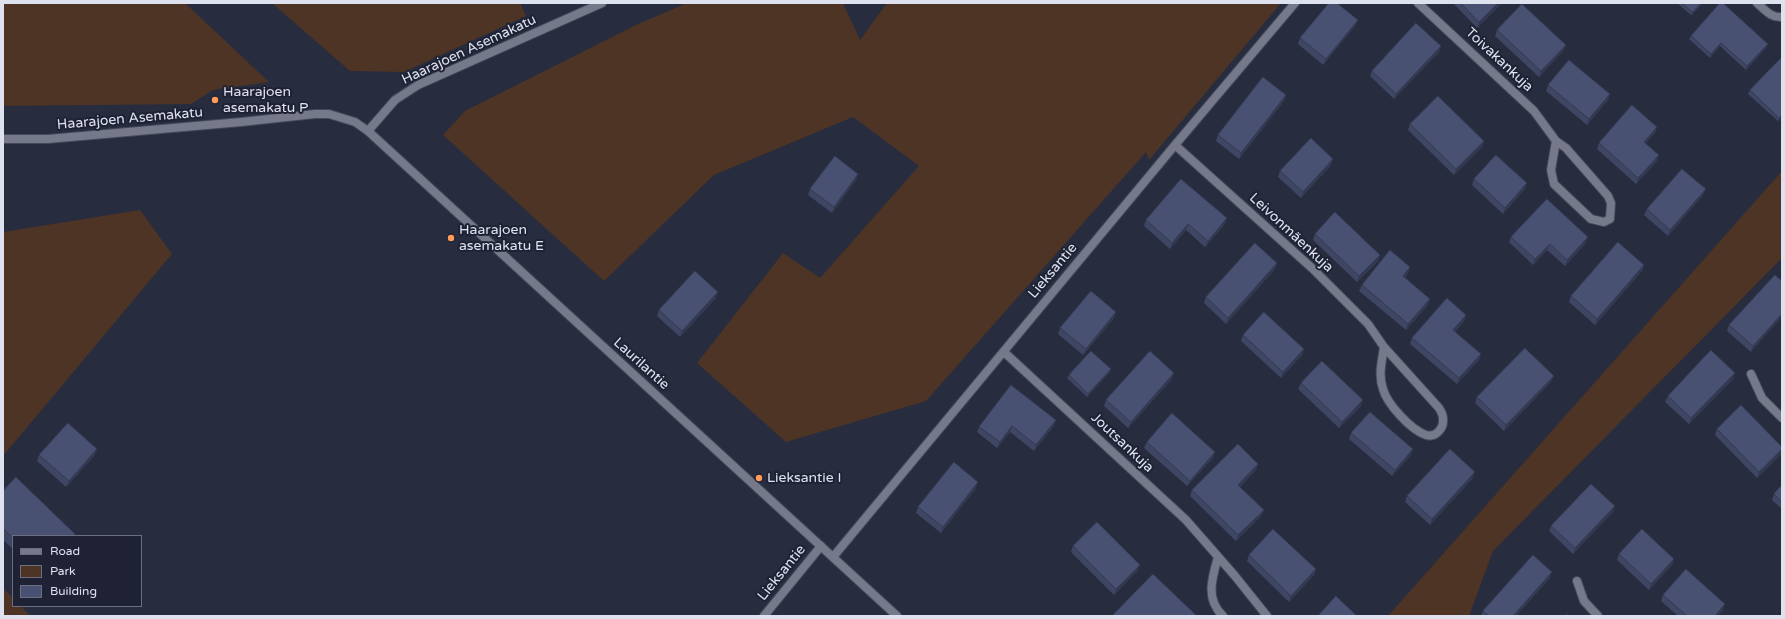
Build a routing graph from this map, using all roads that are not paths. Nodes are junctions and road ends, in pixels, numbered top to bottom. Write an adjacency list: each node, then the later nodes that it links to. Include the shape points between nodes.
1 (602, 3): 6 (street, Haarajoen Asemakatu, via 418,84 395,100)
2 (1295, 3): 9 (street, Lieksantie)
3 (1418, 3): 8 (street, Toivakankuja, via 1534,111)
4 (1757, 3): 5 (street, via 1770,16)
5 (1782, 17)
6 (368, 131): 7 (street, Haarajoen Asemakatu, via 355,122 329,114 315,114 56,138); 14 (street, Laurilantie)
7 (3, 139)
8 (1556, 141): 8 (street, Toivakankuja, via 1566,148 1608,196 1611,203 1610,220 1590,220 1554,184 1551,170)
9 (1175, 145): 10 (street, Leivonmäenkuja, via 1313,269 1368,324); 11 (street, Lieksantie)
10 (1384, 347): 10 (street, Leivonmäenkuja, via 1439,408 1444,417 1439,432 1427,435 1416,429 1389,403 1382,388 1380,373)
11 (1004, 352): 15 (street, Lieksantie); 16 (street, Joutsankuja, via 1186,520)
12 (1751, 374): 13 (street, via 1762,398)
13 (1782, 418)
14 (821, 546): 15 (street, Laurilantie); 18 (street, Lieksantie)
15 (833, 557): 19 (street, Laurilantie)
16 (1218, 557): 20 (street, via 1211,592 1217,610); 21 (street, Joutsankuja)
17 (1577, 581): 22 (street, via 1584,601)
18 (764, 616)
19 (897, 616)
20 (1223, 616)
21 (1267, 616)
22 (1598, 616)

